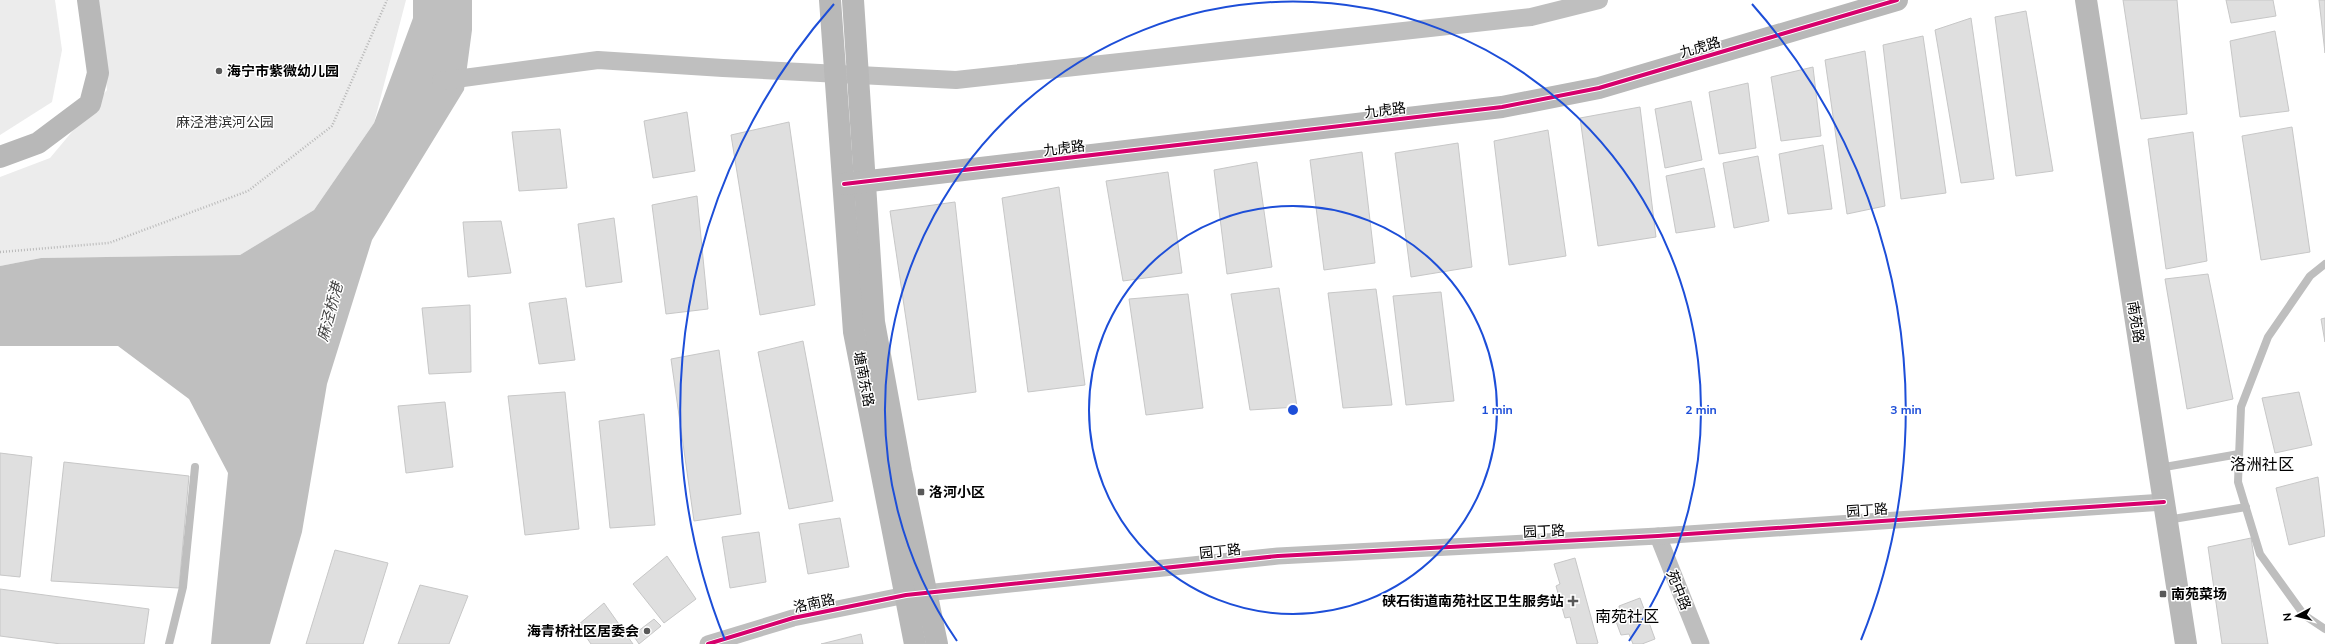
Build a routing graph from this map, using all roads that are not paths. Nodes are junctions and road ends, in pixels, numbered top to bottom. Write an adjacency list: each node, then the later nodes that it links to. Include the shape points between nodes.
1 (88, 0): 6 (street, via 98,72 90,104 38,143)
2 (830, 0): 7 (street, 塘南东路, via 838,111)
3 (853, 0): 7 (street, 塘南东路, via 860,112)
4 (1897, 0): 7 (street, 九虎路, via 1599,88 1502,107)
5 (2086, 0): 11 (street, 南苑路)
6 (0, 157)
7 (854, 183): 15 (street, 塘南东路)
8 (2325, 264): 9 (lane, via 2310,276 2268,337 2241,407)
9 (2239, 454): 11 (lane); 12 (lane, via 2238,482)
10 (195, 467): 17 (lane, via 182,587)
11 (2158, 468): 13 (street, 南苑路)
12 (2246, 507): 13 (lane); 16 (lane, via 2260,554 2304,615)
13 (2165, 511): 14 (street, 园丁路, via 1723,530); 22 (street, 南苑路)
14 (1658, 536): 15 (street, 园丁路, via 1278,556); 21 (street, 苑中路)
15 (916, 594): 18 (street, 洛南路, via 793,618); 19 (street, 塘南东路); 20 (street, 塘南东路)
16 (2325, 629)
17 (169, 644)
18 (708, 644)
19 (915, 644)
20 (937, 644)
21 (1701, 644)
22 (2186, 644)

